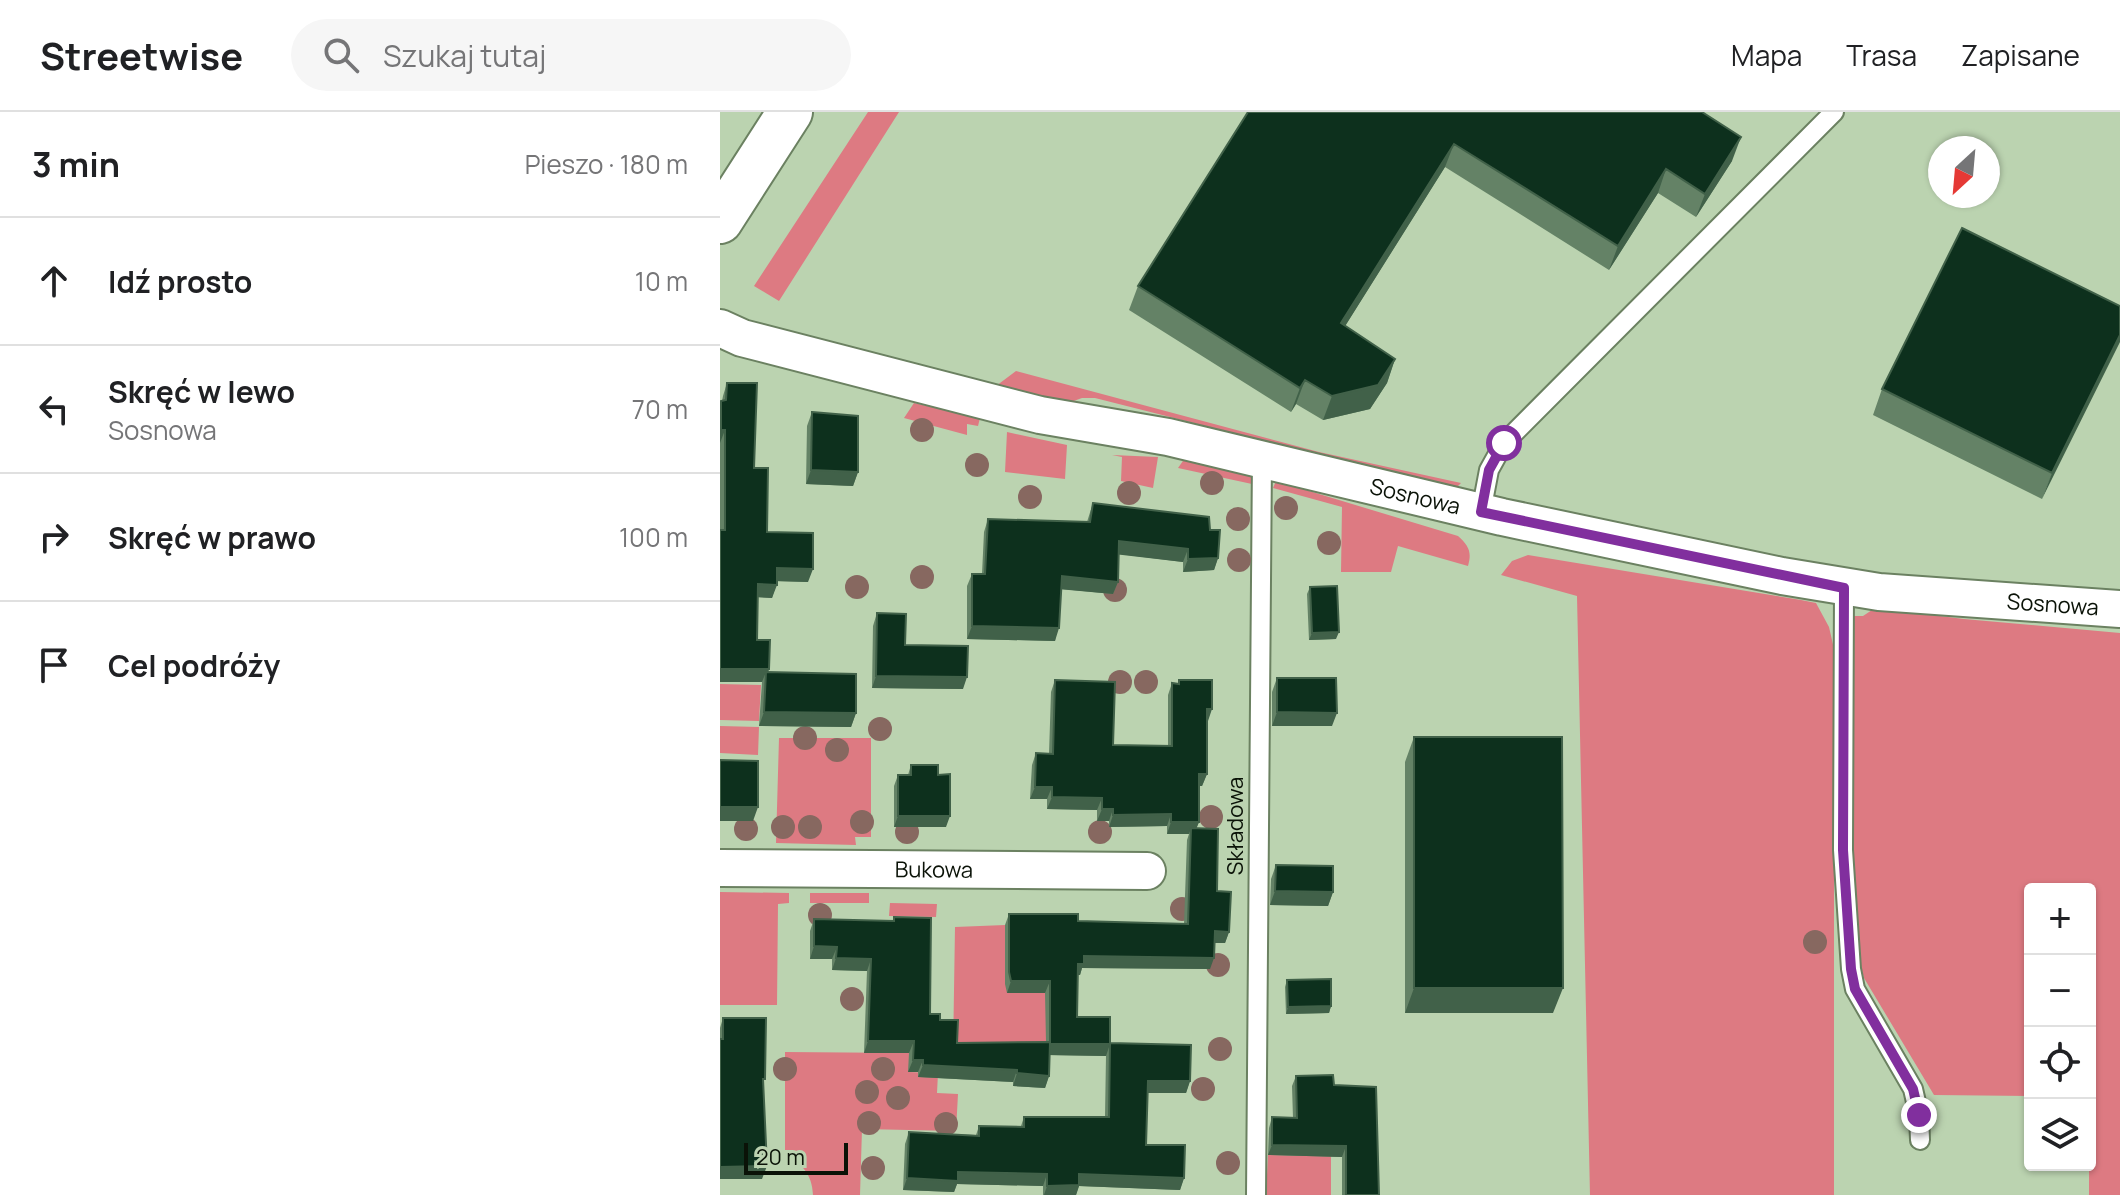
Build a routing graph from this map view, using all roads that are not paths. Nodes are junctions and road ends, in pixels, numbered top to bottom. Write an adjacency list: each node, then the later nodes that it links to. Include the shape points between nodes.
1 (790, 112): 3 (street)
2 (1834, 112): 6 (lane, via 1504,443 1489,470)
3 (720, 221)
4 (720, 328): 5 (street, Sosnowa, via 1040,415)
5 (1262, 458): 6 (street, Sosnowa); 12 (lane, Składowa)
6 (1481, 512): 7 (street, Sosnowa)
7 (1844, 588): 8 (street, Sosnowa); 11 (lane, via 1843,850 1851,969 1855,989 1913,1089)
8 (2120, 609)
9 (720, 868): 10 (street, Bukowa)
10 (1147, 871)
11 (1920, 1140)
12 (1256, 1195)

